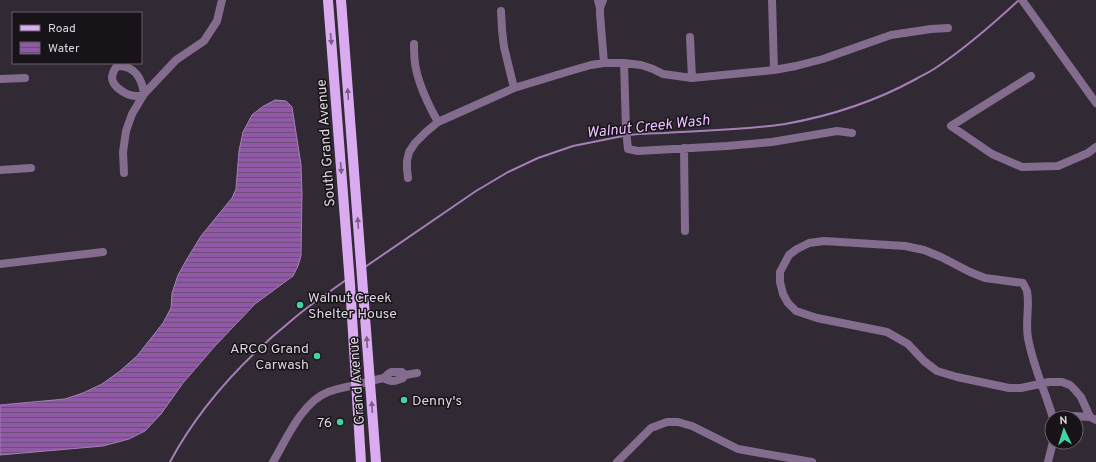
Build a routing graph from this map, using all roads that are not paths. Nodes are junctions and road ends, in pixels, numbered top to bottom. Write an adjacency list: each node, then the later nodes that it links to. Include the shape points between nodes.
1 (222, 0): 26 (street, via 218,21 204,41 176,60 144,94 132,114 123,152)
2 (328, 0): 32 (main road, South Grand Avenue, one-way to 32)
3 (341, 0): 31 (main road, South Grand Avenue, one-way to 3)
4 (772, 0): 13 (street)
5 (1023, 1): 19 (street)
6 (600, 3): 11 (street)
7 (501, 11): 18 (street, via 504,47)
8 (948, 28): 13 (street, via 891,35 823,59)
9 (690, 37): 16 (street)
10 (414, 44): 20 (street, via 416,70)
11 (604, 63): 12 (street); 18 (street)
12 (624, 63): 16 (street, via 641,65 664,74); 23 (street, via 628,148 638,151)
13 (774, 70): 16 (street)
14 (1031, 76): 22 (street, via 951,126 992,154 1022,167 1058,166)
15 (25, 78): 17 (street)
16 (692, 78)
17 (0, 79)
18 (514, 88): 20 (street)
19 (1096, 102)
20 (438, 122): 27 (street, via 409,152)
21 (852, 132): 23 (street, via 837,131 772,142)
22 (1096, 147)
23 (684, 148): 28 (street)
24 (31, 168): 25 (street)
25 (0, 170)
26 (124, 173)
27 (408, 178)
28 (685, 232)
29 (103, 252): 30 (street)
30 (0, 262)
31 (361, 274): 34 (main road, Grand Avenue, one-way to 31)
32 (350, 284): 36 (main road, Grand Avenue)
33 (417, 373): 34 (street, via 405,375 402,372 391,372 384,378)
34 (370, 381): 36 (street); 42 (main road, Grand Avenue, one-way to 34)
35 (1045, 383): 35 (street, via 1032,356 1028,336 1027,290 1023,283 985,278 924,250 905,246 824,241 809,243 796,249 789,255 780,272 783,294 788,304 796,311 817,318 886,332 908,344 937,371 1009,388); 37 (street); 38 (street, via 1062,382 1070,385 1081,397)
36 (356, 386): 40 (street, via 340,388 313,401 299,418); 41 (main road, Grand Avenue)
37 (1050, 410)
38 (1093, 418)
39 (1051, 450): 45 (street)
40 (273, 462)
41 (361, 462)
42 (376, 462)
43 (617, 462): 44 (street, via 651,428 667,422 692,426 738,449)
44 (812, 462)
45 (1048, 462)

